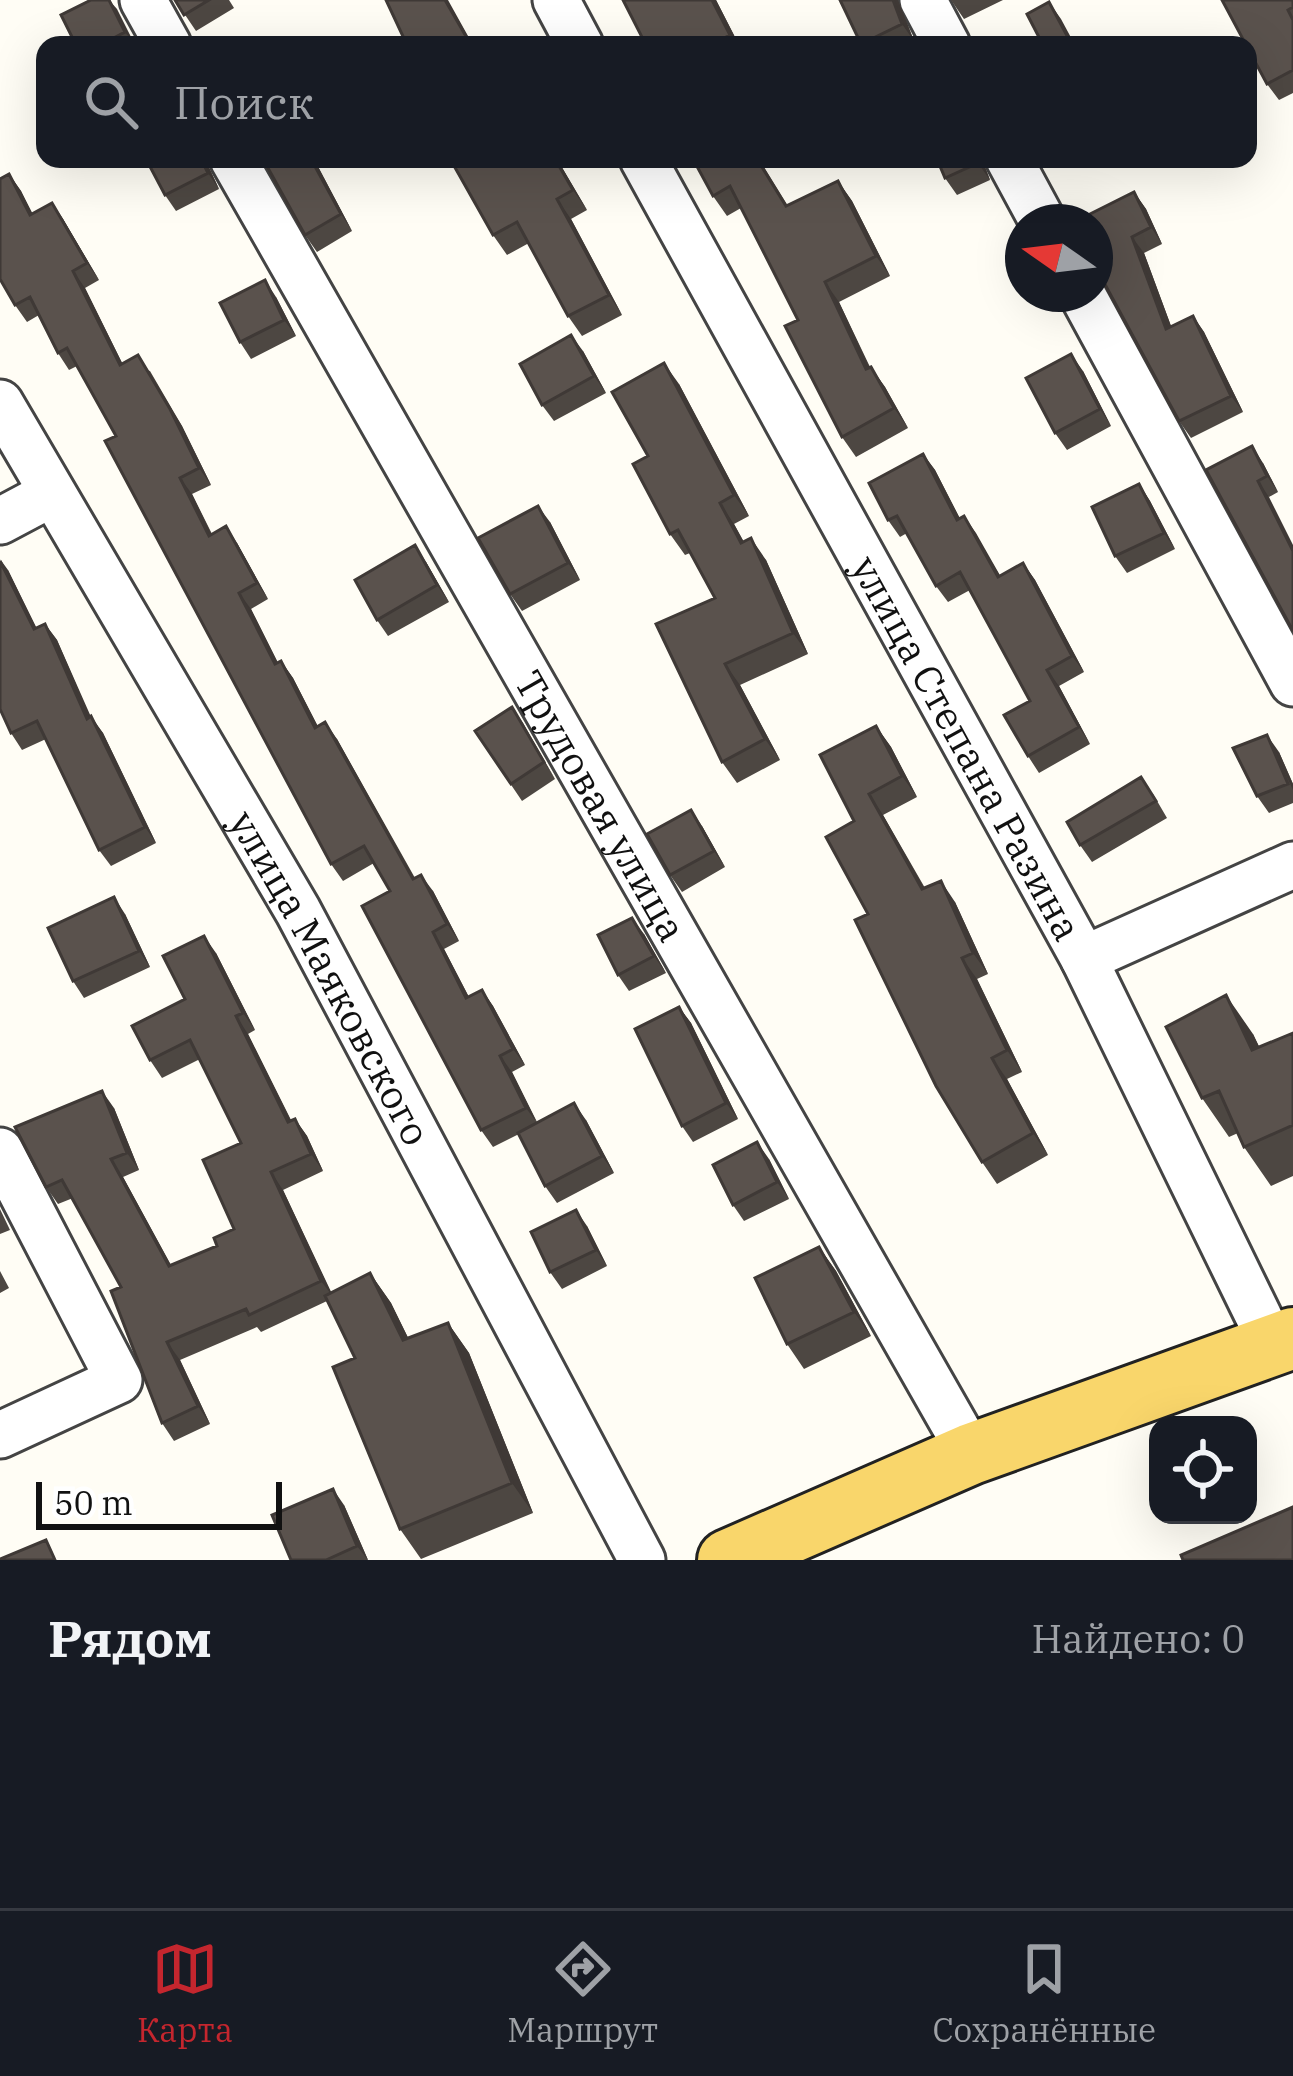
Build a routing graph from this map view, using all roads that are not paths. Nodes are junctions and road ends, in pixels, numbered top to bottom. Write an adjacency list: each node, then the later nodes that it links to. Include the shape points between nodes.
1 (143, 0): 4 (street)
2 (556, 0): 5 (street)
3 (923, 0): 6 (street)
4 (163, 36)
5 (575, 36)
6 (942, 36)
7 (238, 168): 21 (street, Трудовая улица)
8 (648, 168): 17 (street, улица Степана Разина)
9 (1014, 168): 10 (street)
10 (1033, 204)
11 (1092, 312): 15 (street)
12 (0, 403): 13 (street, улица Маяковского)
13 (49, 495): 14 (street); 22 (street, улица Маяковского, via 298,911)
14 (0, 521)
15 (1293, 682)
16 (1293, 866): 17 (street)
17 (1084, 959): 19 (street, улица Степана Разина)
18 (0, 1150): 20 (street, via 119,1380)
19 (1283, 1342): 21 (main road)
20 (0, 1435)
21 (971, 1454): 23 (main road)
22 (642, 1560)
23 (728, 1560)

